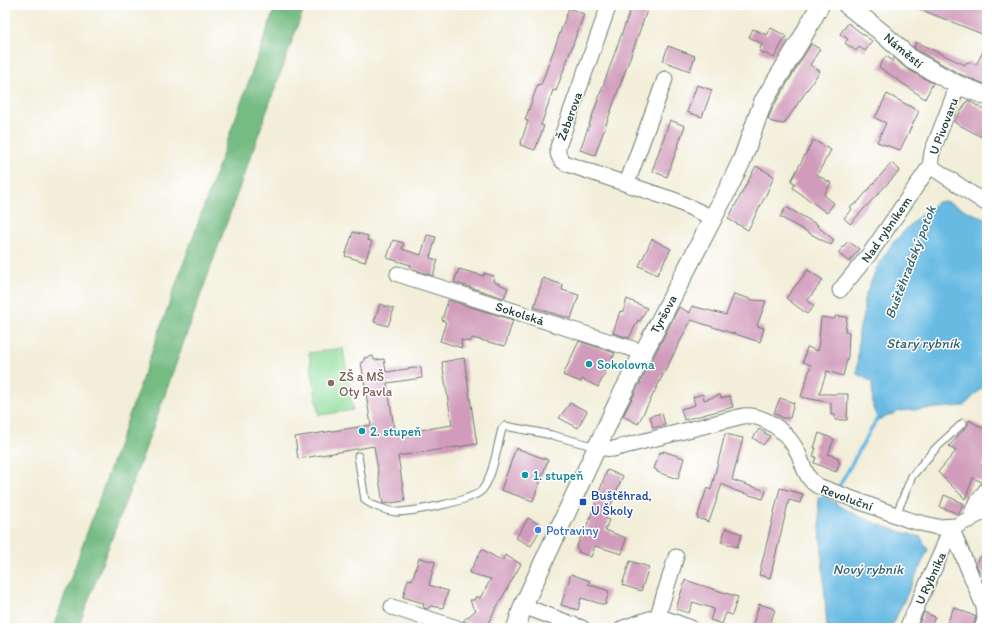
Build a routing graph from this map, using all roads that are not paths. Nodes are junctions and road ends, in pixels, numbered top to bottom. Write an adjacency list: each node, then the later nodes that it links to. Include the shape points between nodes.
1 (609, 5): 8 (street, Žeberova, via 558,152 560,160 564,163)
2 (820, 5): 10 (street, Tyršova, via 762,102 742,160)
3 (847, 5): 5 (street, Náměstí, via 912,60)
4 (665, 79): 8 (street)
5 (958, 85): 6 (street, Náměstí); 7 (street, U Pivovaru, via 932,152)
6 (987, 96)
7 (930, 166): 9 (street); 12 (street, Nad rybníkem, via 871,252)
8 (627, 183): 10 (street, Žeberova)
9 (987, 204)
10 (713, 218): 13 (street, Tyršova)
11 (398, 274): 13 (street, Sokolská)
12 (840, 290)
13 (642, 352): 15 (street, Tyršova)
14 (963, 423): 19 (lane, via 936,448 912,476)
15 (596, 447): 16 (lane, via 505,426 489,476 480,493 465,500 397,512 383,509 365,500); 19 (street, Revoluční, via 614,449 743,416 757,417 788,437 799,454 807,476 818,486); 23 (street, Tyršova)
16 (358, 456)
17 (987, 490): 20 (street, via 974,507)
18 (987, 510): 20 (street, Revoluční)
19 (896, 515): 21 (street, Revoluční, via 929,525)
20 (970, 520): 21 (street, Revoluční)
21 (951, 527): 32 (street, U Rybníka); 33 (street, via 984,607 985,620)
22 (676, 557): 25 (street)
23 (523, 606): 27 (street); 28 (street, Tyršova); 29 (street)
24 (392, 607): 26 (street)
25 (656, 622): 30 (street); 31 (street)
26 (457, 628)
27 (506, 628)
28 (516, 628)
29 (582, 628)
30 (624, 628)
31 (691, 628)
32 (907, 628)
33 (982, 628)

